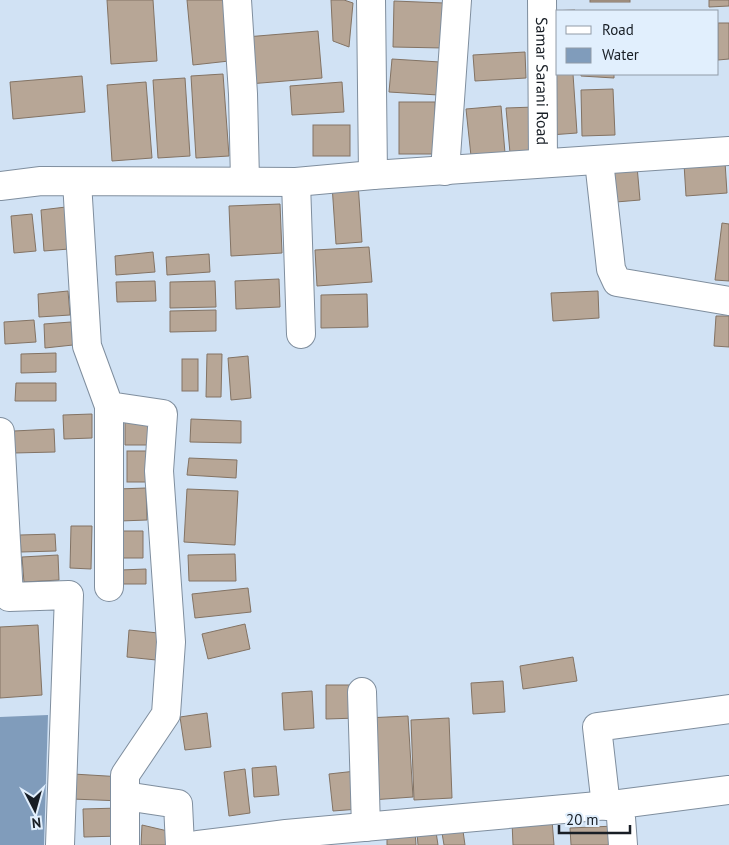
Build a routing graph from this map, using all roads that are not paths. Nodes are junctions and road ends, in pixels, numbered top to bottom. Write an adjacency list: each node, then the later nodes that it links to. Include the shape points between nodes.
1 (237, 0): 10 (street)
2 (371, 0): 9 (street)
3 (458, 0): 8 (street)
4 (542, 0): 7 (street, Samar Sarani Road)
5 (729, 151): 6 (street)
6 (599, 161): 7 (street); 14 (street, via 611,269 618,282)
7 (543, 164): 8 (street)
8 (445, 171): 9 (street)
9 (373, 175): 12 (street)
10 (245, 181): 11 (street); 12 (street)
11 (78, 182): 13 (street, via 41,181); 16 (street, via 87,346)
12 (296, 182): 15 (street)
13 (0, 186)
14 (729, 301)
15 (302, 334)
16 (109, 406): 18 (street); 22 (street, via 163,414 159,472 172,642 166,714 125,775)
17 (0, 432): 26 (street, via 9,597 70,595)
18 (110, 588)
19 (362, 692): 24 (street)
20 (729, 709): 23 (street, via 597,726)
21 (729, 790): 23 (street)
22 (125, 796): 27 (street); 28 (street, via 178,804)
23 (613, 805): 24 (street); 30 (street)
24 (366, 827): 25 (street)
25 (287, 840): 29 (street)
26 (60, 845)
27 (125, 845)
28 (180, 845)
29 (198, 845)
30 (623, 845)

